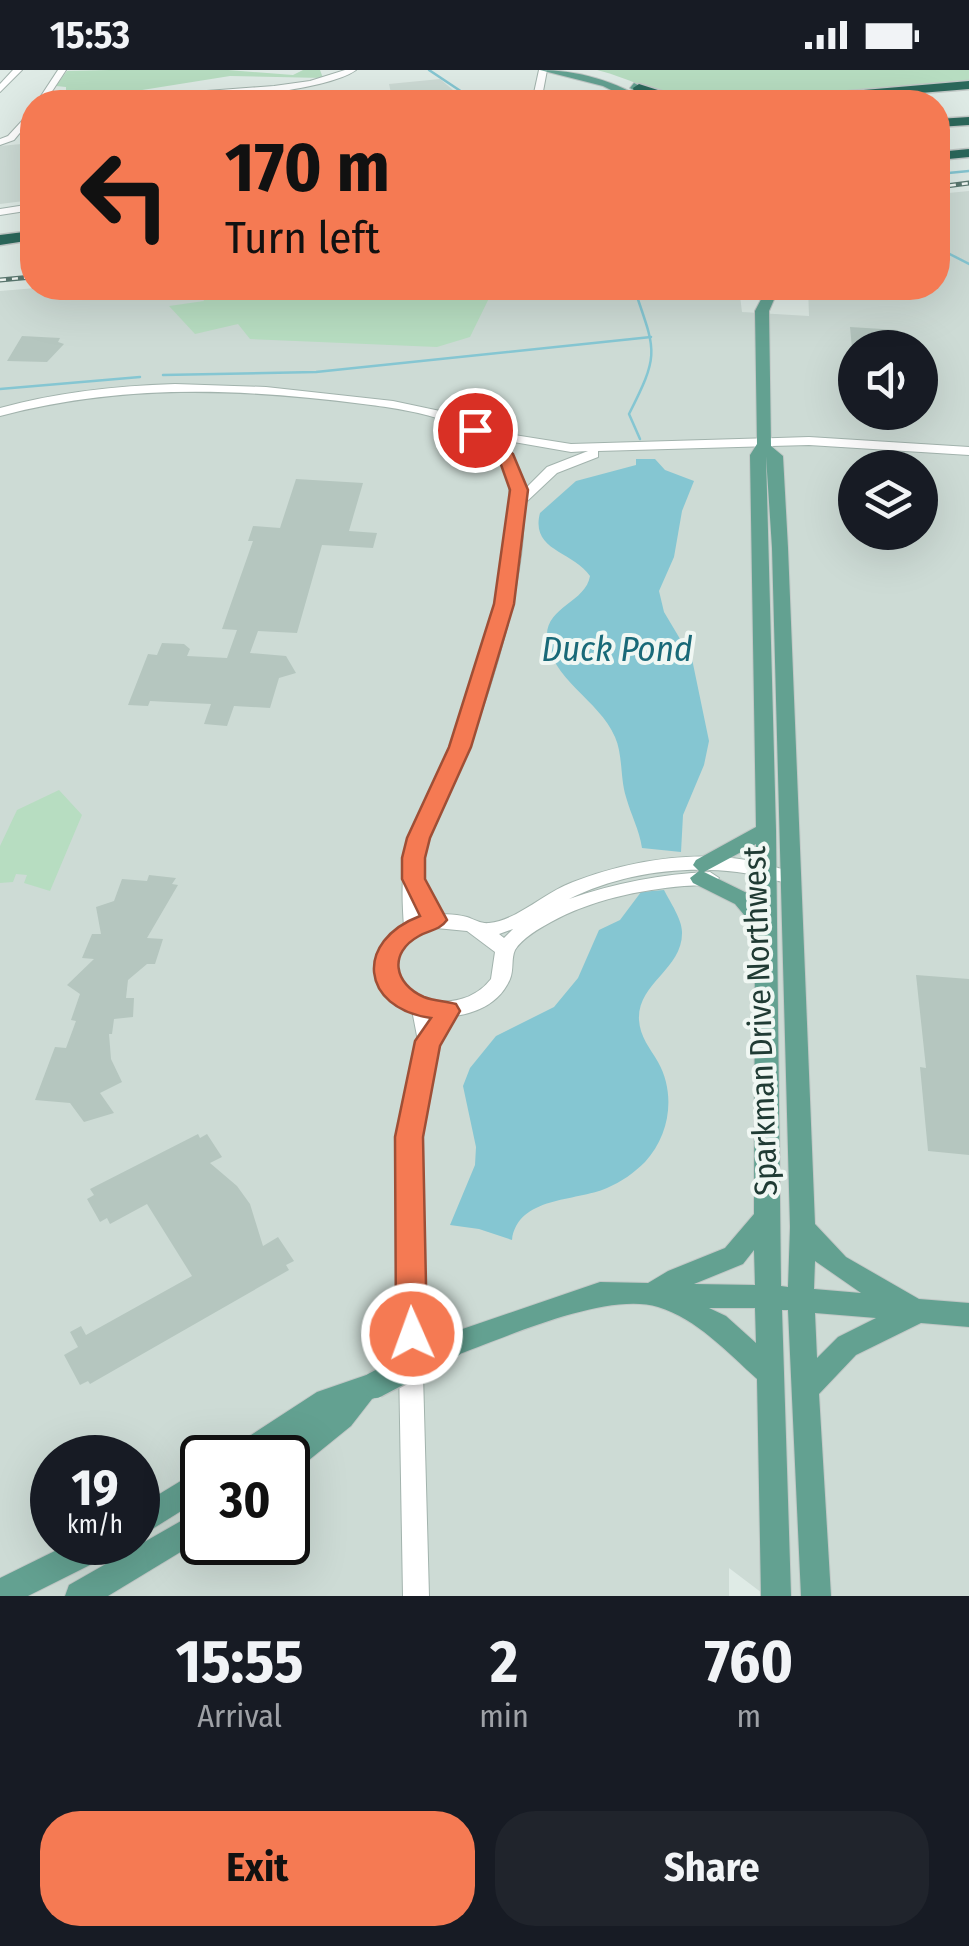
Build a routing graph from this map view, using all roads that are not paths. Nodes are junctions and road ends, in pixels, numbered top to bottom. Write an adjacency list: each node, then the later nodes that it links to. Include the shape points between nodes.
1 (18, 70): 8 (street)
2 (352, 70): 5 (street)
3 (544, 70): 4 (main road); 6 (street)
4 (572, 73): 6 (main road); 12 (main road)
5 (294, 85): 9 (street); 10 (street)
6 (540, 86): 11 (street)
7 (969, 86): 13 (highway)
8 (0, 89)
9 (237, 90)
10 (297, 90)
11 (539, 90)
12 (620, 90)
13 (919, 90)
14 (19, 130): 15 (street)
15 (0, 142)
16 (764, 300): 20 (main road, Sparkman Drive Northwest)
17 (0, 412): 18 (street, via 102,393 248,391 398,406)
18 (475, 430): 21 (street); 24 (street, via 512,465)
19 (784, 444): 20 (street); 22 (street); 23 (street)
20 (764, 446): 21 (street); 25 (main road, Sparkman Drive Northwest, via 758,455); 27 (main road, Sparkman Drive Northwest, via 775,456 777,474)
21 (615, 450): 24 (street, via 552,470)
22 (969, 451)
23 (969, 459)
24 (520, 502): 28 (street, via 504,604 460,747 418,838)
25 (766, 830): 26 (main road); 27 (main road, Sparkman Drive Northwest)
26 (702, 871): 27 (street, via 758,880); 30 (main road); 32 (street, via 630,873 576,888); 33 (street, via 580,902 513,938)
27 (778, 876): 30 (main road, Sparkman Drive Northwest); 38 (main road, Sparkman Drive Northwest)
28 (414, 879): 29 (street); 31 (street)
29 (434, 920): 31 (street); 32 (street)
30 (766, 926): 37 (main road, Sparkman Drive Northwest)
31 (413, 927): 34 (street, via 386,956 385,977)
32 (486, 930): 33 (street)
33 (504, 950): 35 (street, via 501,982 490,995)
34 (420, 1007): 35 (street); 36 (street)
35 (447, 1011): 36 (street)
36 (428, 1041): 53 (street, via 409,1137 407,1188)
37 (766, 1216): 39 (main road, via 734,1256); 40 (main road, Sparkman Drive Northwest)
38 (804, 1227): 41 (main road, Sparkman Drive Northwest); 42 (main road, via 842,1272)
39 (655, 1294): 40 (main road); 44 (main road, via 717,1325); 46 (main road, bridge, via 600,1294 451,1345)
40 (770, 1297): 41 (main road); 44 (main road, Sparkman Drive Northwest)
41 (802, 1300): 42 (main road); 45 (main road, Sparkman Drive Northwest)
42 (920, 1310): 43 (main road); 45 (main road, via 847,1346)
43 (969, 1315)
44 (772, 1374): 54 (main road, Sparkman Drive Northwest)
45 (808, 1387): 55 (main road, Sparkman Drive Northwest)
46 (368, 1388): 47 (main road, via 327,1401); 48 (main road)
47 (275, 1435)
48 (310, 1441)
49 (180, 1536): 52 (main road)
50 (59, 1565): 51 (main road)
51 (0, 1594)
52 (80, 1596)
53 (416, 1596)
54 (776, 1596)
55 (816, 1596)

